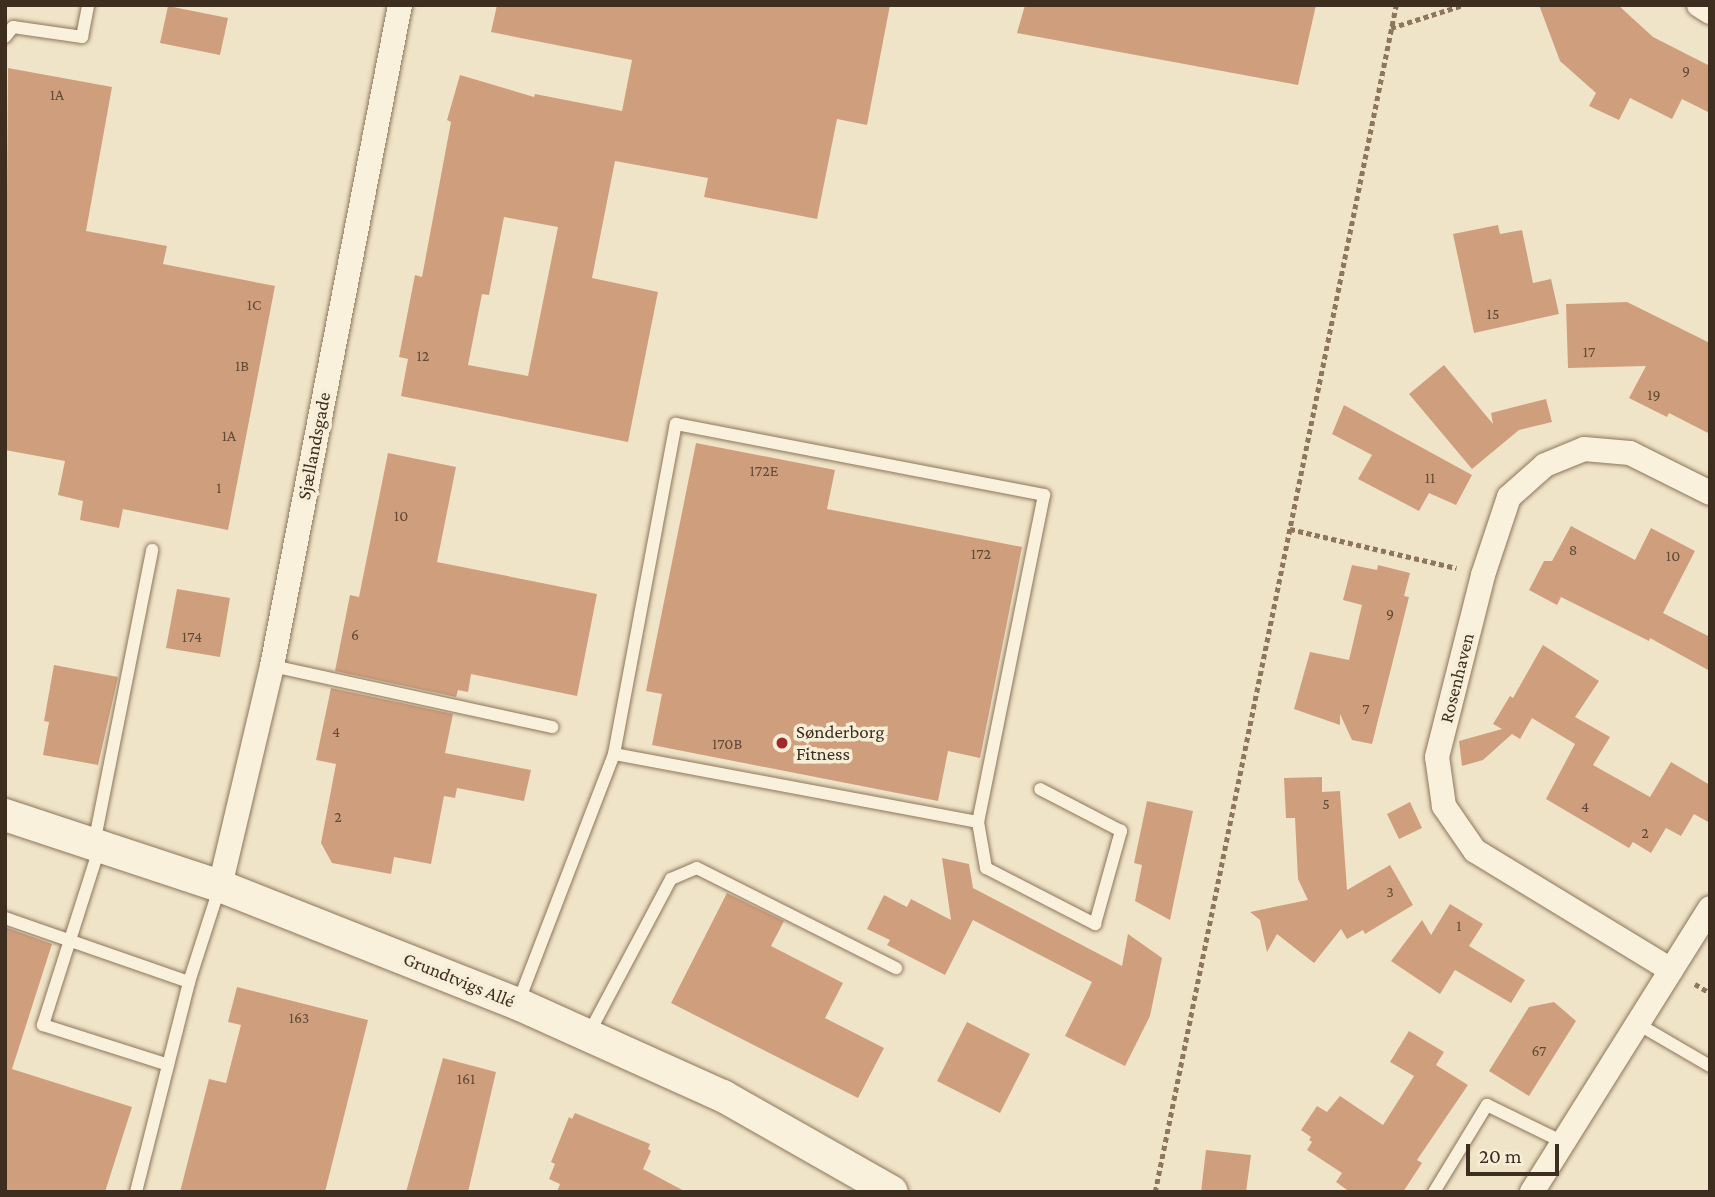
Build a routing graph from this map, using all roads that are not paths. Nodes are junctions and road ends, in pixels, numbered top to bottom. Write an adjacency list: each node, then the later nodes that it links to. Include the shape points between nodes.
1 (88, 5): 5 (lane, via 82,37 13,27)
2 (400, 5): 8 (street, Sjællandsgade)
3 (1699, 5): 4 (street)
4 (1710, 12)
5 (5, 37)
6 (1710, 493): 20 (street, Rosenhaven, via 1630,453 1584,449 1545,465 1509,497 1483,575 1437,757 1444,806 1475,851)
7 (152, 550): 14 (lane)
8 (272, 666): 9 (lane); 15 (street, Sjællandsgade)
9 (552, 727)
10 (614, 754): 13 (lane); 13 (lane, via 676,424 1044,495); 22 (lane)
11 (1040, 789): 13 (lane, via 1121,831 1095,924 986,868)
12 (5, 815): 14 (street, Grundtvigs Allé)
13 (978, 822)
14 (97, 845): 15 (street, Grundtvigs Allé); 18 (lane)
15 (220, 886): 21 (lane); 22 (street, Grundtvigs Allé)
16 (1710, 908): 20 (street)
17 (5, 918): 18 (lane)
18 (70, 941): 21 (lane); 25 (lane, via 43,1025)
19 (896, 968): 24 (lane, via 697,868 671,879)
20 (1671, 970): 23 (street)
21 (189, 982): 25 (lane)
22 (518, 1004): 24 (street, Grundtvigs Allé)
23 (1638, 1024): 26 (lane); 27 (street)
24 (588, 1035): 29 (street, Grundtvigs Allé, via 723,1096)
25 (168, 1065): 28 (lane)
26 (1710, 1066)
27 (1563, 1142): 30 (lane, via 1487,1105); 31 (street)
28 (135, 1192)
29 (892, 1192)
30 (1434, 1192)
31 (1532, 1192)

